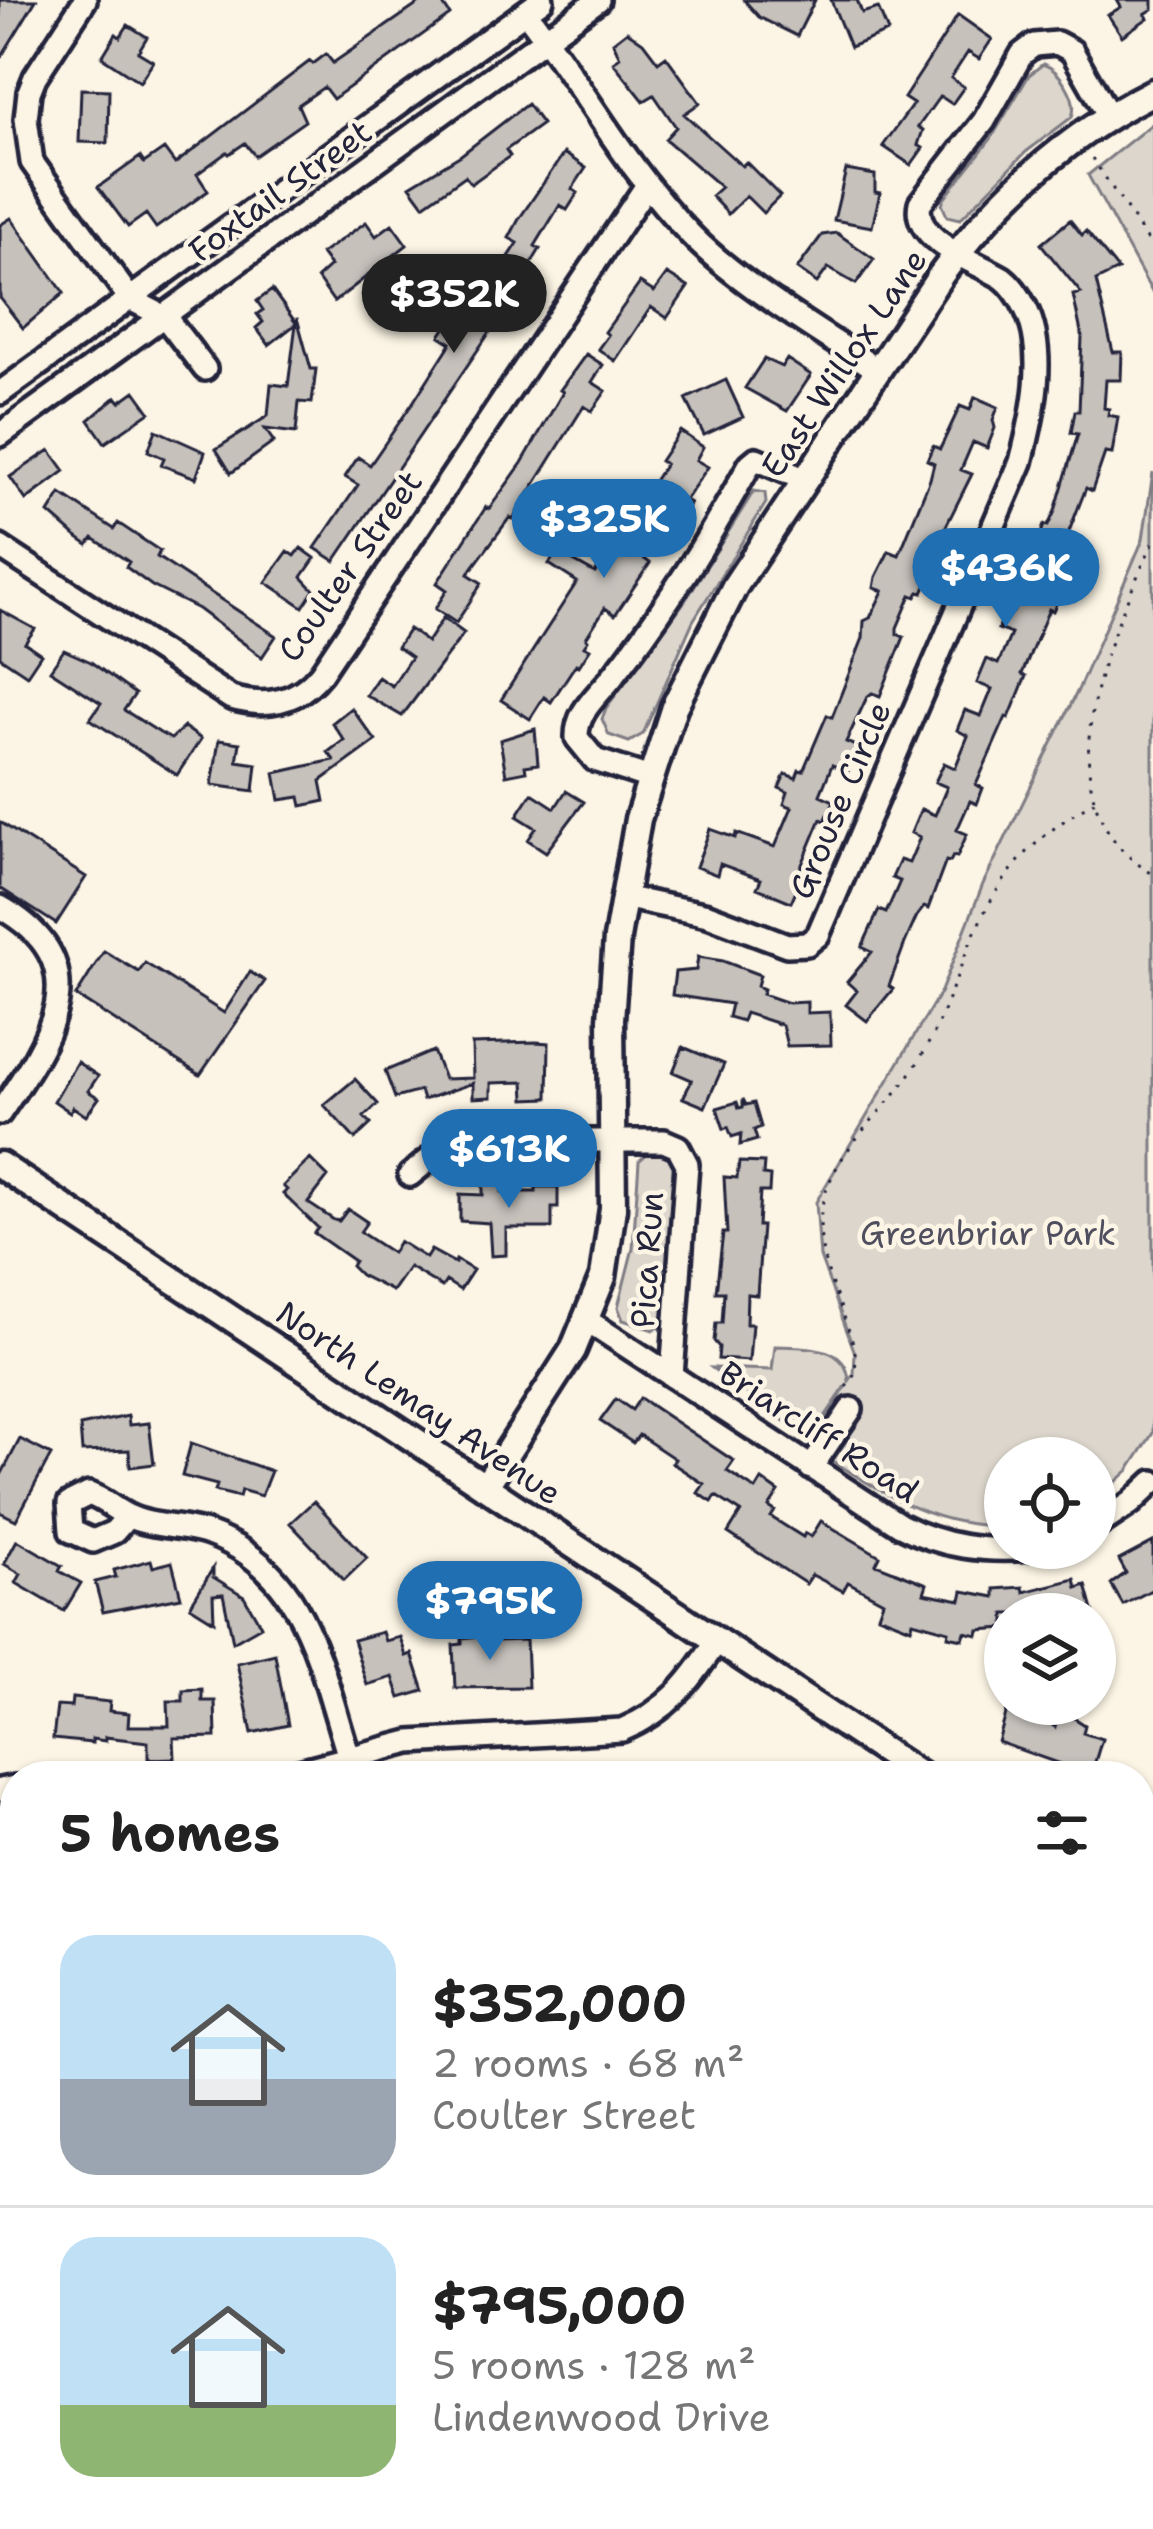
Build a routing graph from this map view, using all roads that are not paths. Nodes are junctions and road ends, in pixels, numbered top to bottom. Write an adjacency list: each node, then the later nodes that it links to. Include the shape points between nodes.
1 (85, 0): 9 (street, via 34,77 29,146 32,162)
2 (598, 0): 4 (street, Foxtail Street)
3 (534, 6): 4 (street); 9 (street, Foxtail Street)
4 (546, 38): 7 (street); 10 (street, Foxtail Street)
5 (1153, 92): 6 (main road, East Willox Lane)
6 (1109, 116): 8 (main road, East Willox Lane, via 1020,183); 8 (street, Grouse Circle, via 1064,45 1041,42 1022,54 918,209 922,227)
7 (647, 185): 12 (street, via 716,257); 16 (street, Coulter Street, via 321,673 296,696 275,704 231,698)
8 (957, 254): 12 (main road, East Willox Lane); 18 (street, Grouse Circle, via 1007,281 1028,313 1036,353 1026,444 818,935 787,945 709,915)
9 (130, 299): 10 (street); 13 (street, Foxtail Street)
10 (165, 316): 11 (street); 14 (street, Foxtail Street)
11 (205, 369)
12 (878, 370): 15 (main road, East Willox Lane)
13 (0, 393)
14 (0, 435)
15 (806, 480): 17 (main road, East Willox Lane, via 707,636); 17 (street, via 764,460 750,464 664,609 583,712 577,738 589,757)
16 (0, 547)
17 (650, 778): 18 (main road, East Willox Lane)
18 (622, 897): 21 (main road, East Willox Lane)
19 (0, 907): 20 (street, via 43,938 60,988 50,1026)
20 (0, 1113)
21 (611, 1140): 23 (street, via 466,1141); 24 (main road, East Willox Lane, via 611,1231); 25 (street, Pica Run, via 664,1141 686,1157)
22 (0, 1165): 29 (main road, North Lemay Avenue)
23 (410, 1175)
24 (588, 1321): 25 (street, Briarcliff Road); 29 (main road, East Willox Lane)
25 (672, 1376): 27 (street, Briarcliff Road)
26 (847, 1401): 27 (street)
27 (811, 1468): 32 (street, Briarcliff Road, via 916,1534)
28 (1153, 1482): 30 (street)
29 (484, 1487): 33 (main road, North Lemay Avenue)
30 (1116, 1513)
31 (128, 1516): 34 (street, via 242,1547 278,1578 306,1623)
32 (984, 1549)
33 (717, 1641): 34 (street, via 673,1701 622,1730 410,1742); 36 (main road, North Lemay Avenue)
34 (349, 1757): 35 (street)
35 (334, 1761)
36 (898, 1761)

